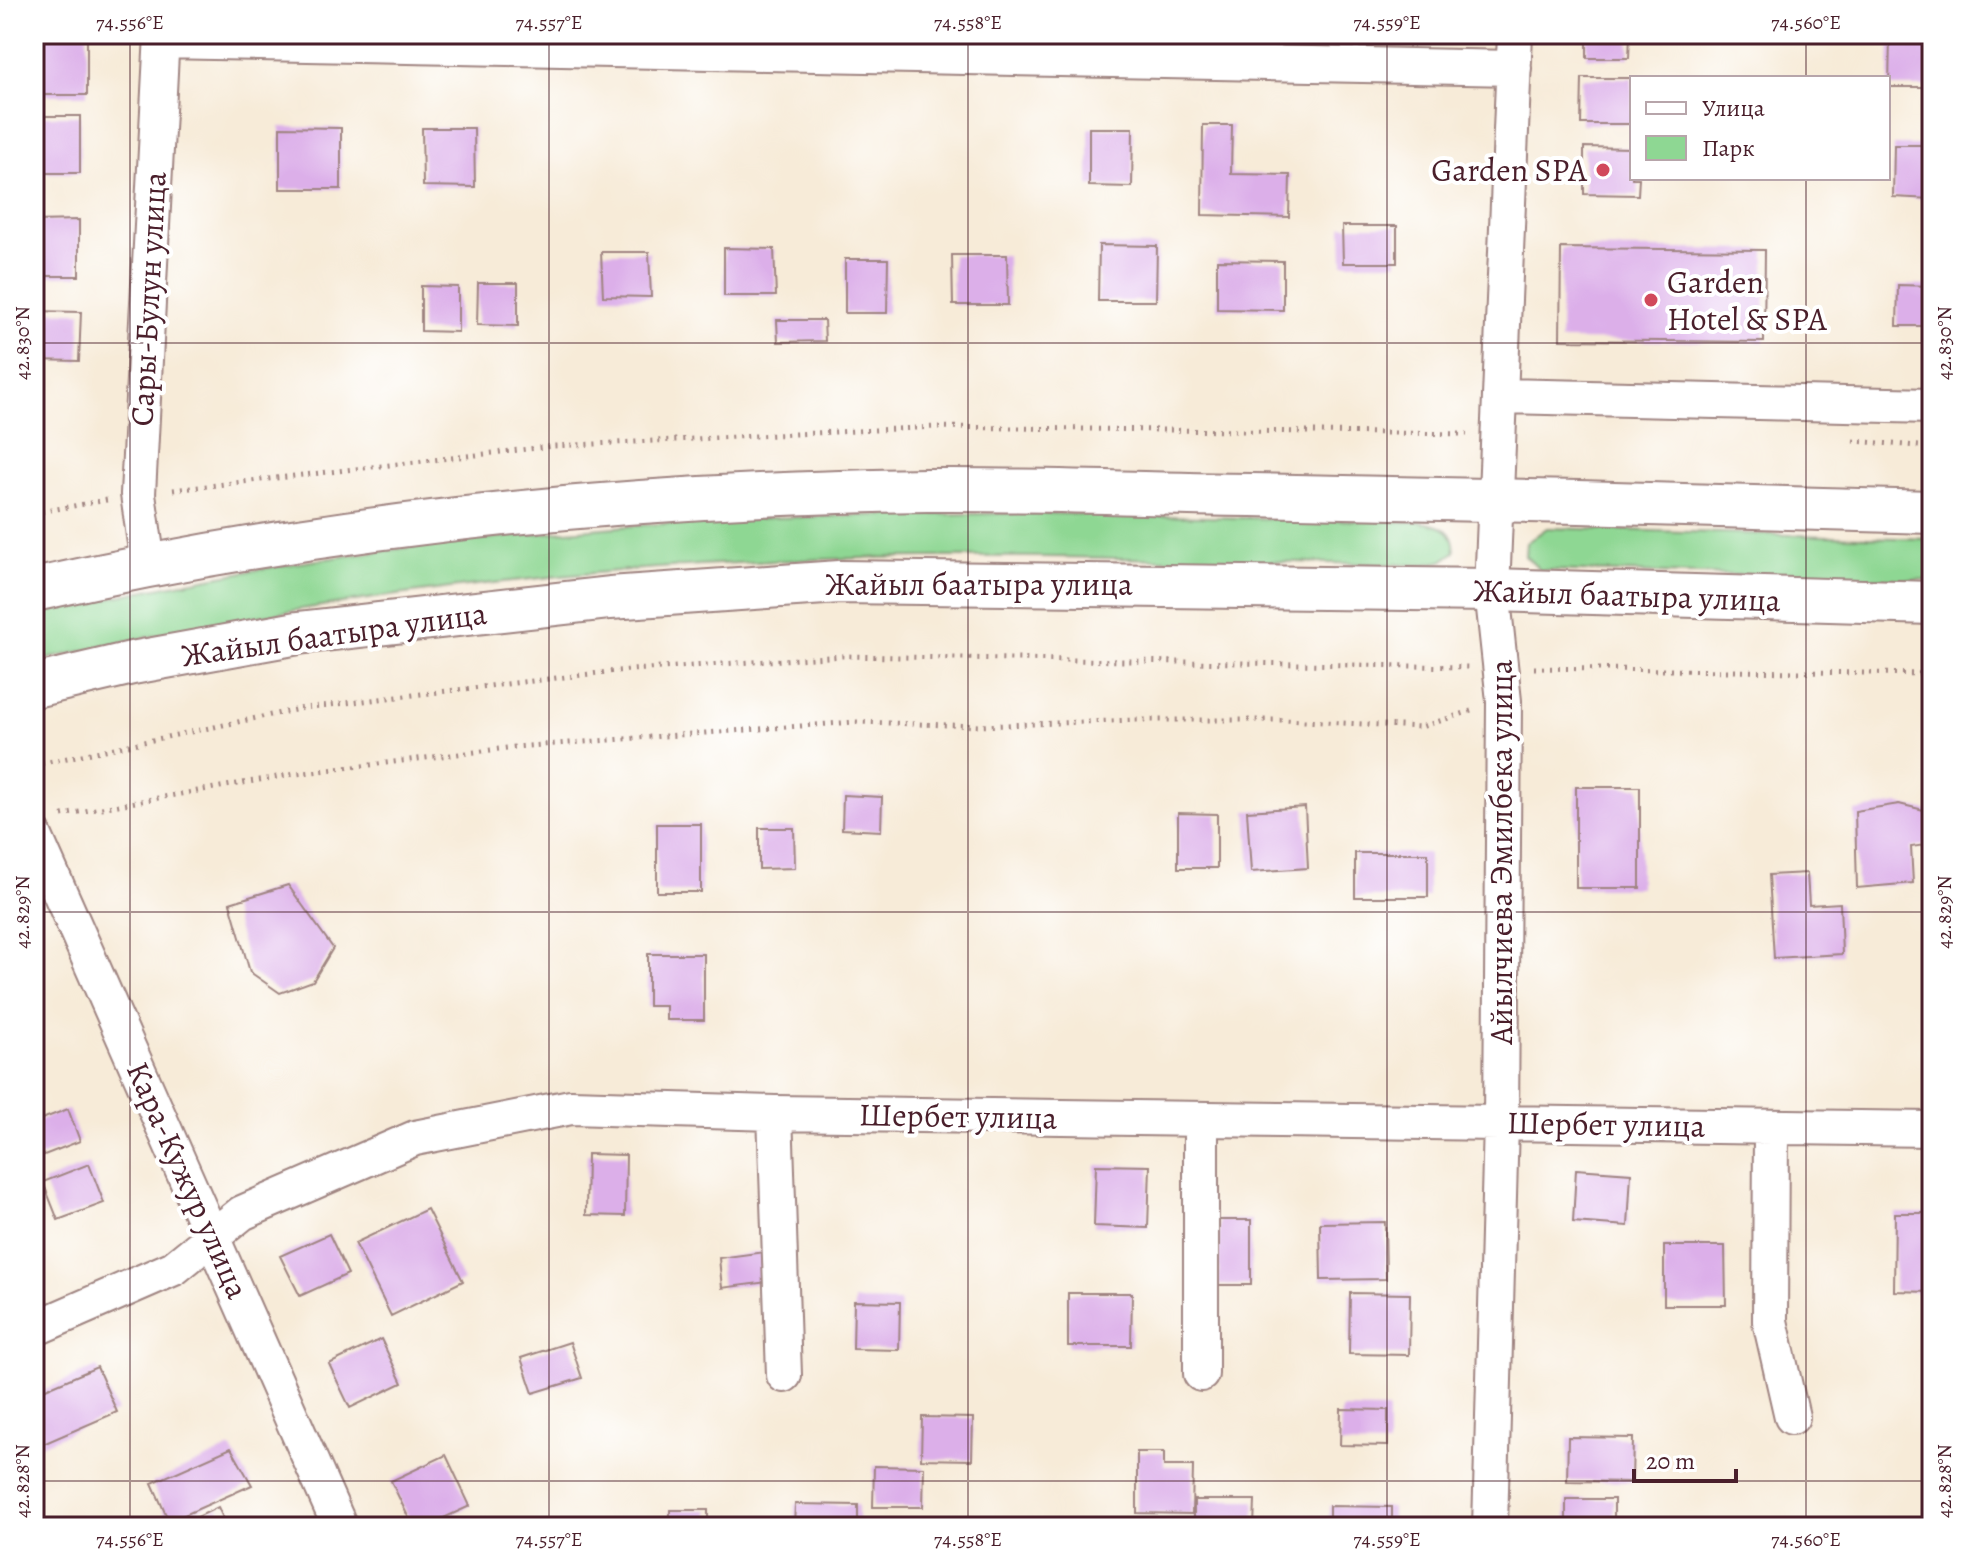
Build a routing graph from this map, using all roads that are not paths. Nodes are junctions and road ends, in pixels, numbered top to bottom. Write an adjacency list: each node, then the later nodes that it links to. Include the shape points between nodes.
1 (1515, 34): 3 (street, Айылчиева Эмилбека улица)
2 (162, 38): 3 (street); 8 (street, Сары-Булун улица, via 138,494)
3 (1514, 68): 4 (street, Айылчиева Эмилбека улица)
4 (1501, 396): 5 (street); 6 (street, Айылчиева Эмилбека улица)
5 (1932, 406)
6 (1494, 499): 7 (main road); 8 (main road, via 928,490 714,498 430,523); 10 (street, Айылчиева Эмилбека улица)
7 (1932, 512)
8 (148, 564): 9 (main road)
9 (34, 590)
10 (1492, 590): 11 (main road, Жайыл баатыра улица); 12 (main road, Жайыл баатыра улица, via 839,582 610,598 298,633); 16 (street, Айылчиева Эмилбека улица, via 1504,701)
11 (1932, 603)
12 (34, 686)
13 (47, 825): 19 (street, Кара-Кужур улица)
14 (775, 1113): 15 (street, Шербет улица); 19 (street, Шербет улица, via 571,1107 415,1138 242,1213); 22 (street)
15 (1201, 1120): 16 (street, Шербет улица); 21 (street)
16 (1501, 1123): 17 (street, Шербет улица); 25 (street, Айылчиева Эмилбека улица)
17 (1771, 1127): 18 (street, Шербет улица); 23 (street, via 1770,1321)
18 (1932, 1129)
19 (213, 1236): 20 (street, Шербет улица, via 174,1268); 24 (street, Кара-Кужур улица)
20 (34, 1329)
21 (1201, 1374)
22 (784, 1375)
23 (1792, 1417)
24 (340, 1527)
25 (1490, 1527)

